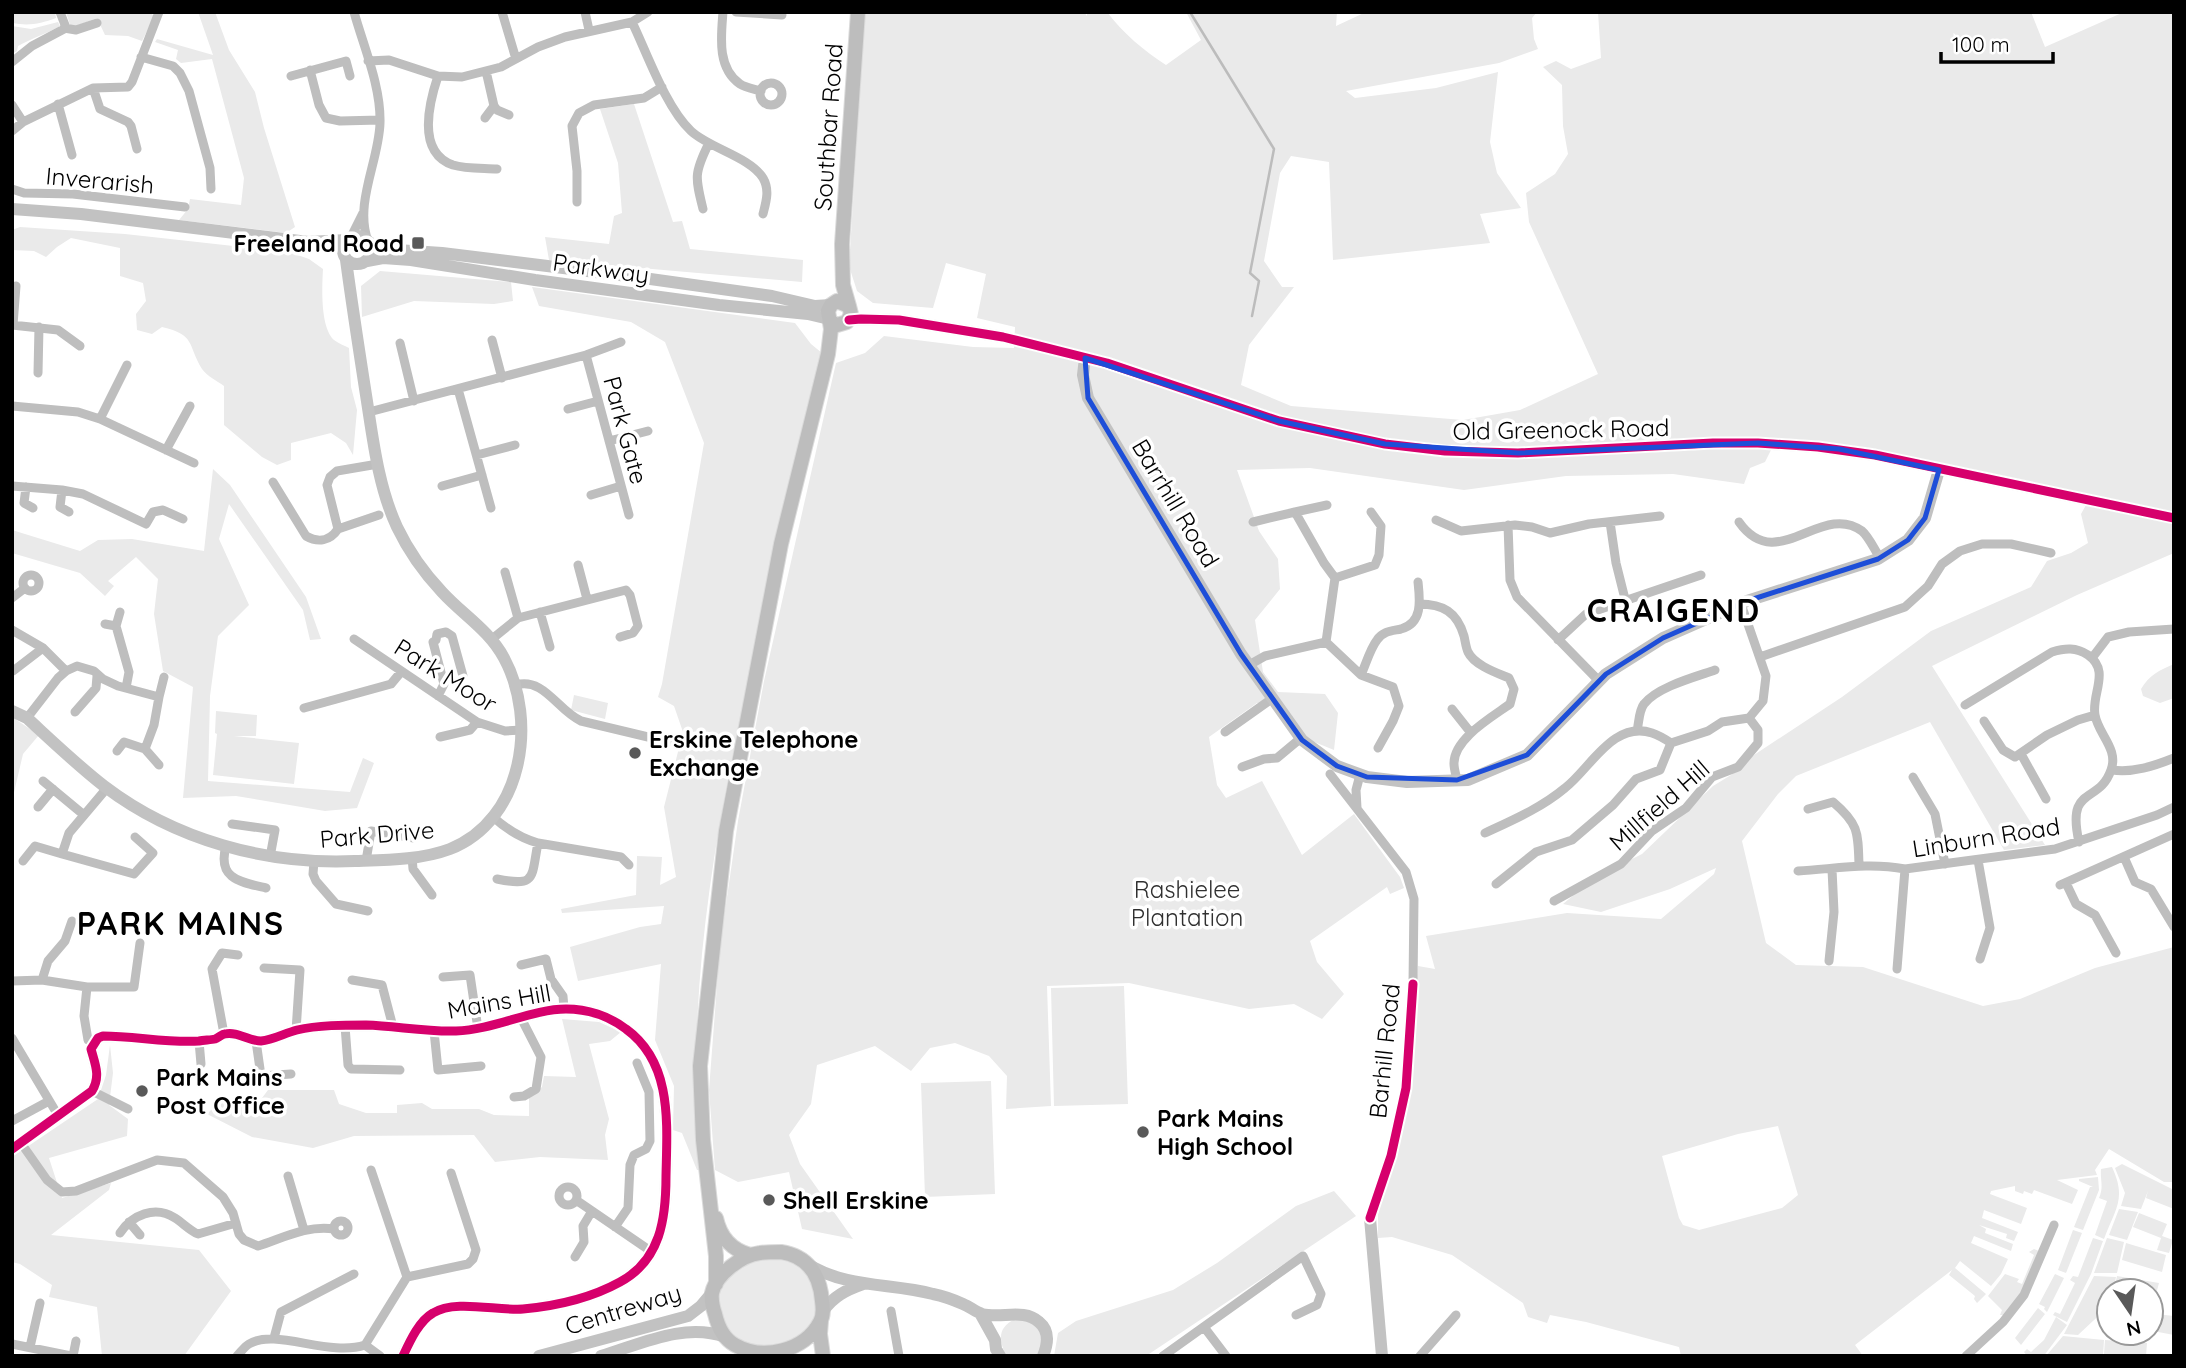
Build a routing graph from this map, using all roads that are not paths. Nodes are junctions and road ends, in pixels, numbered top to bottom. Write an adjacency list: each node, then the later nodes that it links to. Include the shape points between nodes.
1 (60, 12): 13 (street)
2 (159, 12): 15 (street)
3 (354, 12): 17 (street)
4 (502, 12): 16 (street)
5 (585, 12): 14 (street)
6 (648, 12): 11 (street)
7 (723, 12): 26 (street, via 722,54 729,71 741,85)
8 (736, 12): 10 (street)
9 (858, 12): 54 (main road, Southbar Road)
10 (782, 15)
11 (632, 22): 14 (street); 24 (street)
12 (97, 23): 13 (street, via 76,30)
13 (64, 28): 18 (street)
14 (589, 30): 16 (street)
15 (141, 57): 25 (street, via 128,87); 42 (street, via 173,66 180,73 189,92)
16 (516, 59): 20 (street)
17 (368, 61): 23 (street, via 389,60); 32 (street)
18 (12, 62)
19 (310, 70): 21 (street); 22 (street, via 346,61); 32 (street, via 326,118)
20 (486, 71): 23 (street); 29 (street)
21 (291, 76)
22 (350, 76)
23 (438, 76): 40 (street, via 427,119 439,158 454,165)
24 (662, 87): 37 (street, via 678,117); 44 (street, via 644,98 594,105 579,113 572,126)
25 (93, 88): 27 (street); 36 (street, via 100,109 128,122)
26 (761, 91)
27 (58, 104): 33 (street); 39 (street)
28 (12, 105): 33 (street)
29 (494, 106): 30 (street); 31 (street)
30 (509, 115)
31 (485, 118)
32 (380, 120): 47 (street)
33 (23, 122): 35 (street)
34 (145, 129): 36 (street)
35 (12, 131)
36 (133, 132): 38 (street)
37 (709, 143): 48 (street, via 695,180); 50 (street, via 762,177 768,195)
38 (137, 149)
39 (72, 155)
40 (497, 169)
41 (12, 189): 45 (street, Inverarish)
42 (211, 189)
43 (171, 193): 45 (street)
44 (576, 202)
45 (169, 205): 46 (street, Inverarish)
46 (185, 207)
47 (365, 208): 51 (street); 53 (street)
48 (703, 209)
49 (12, 212): 52 (street, via 119,218)
50 (763, 214)
51 (349, 239): 52 (street); 53 (street, via 360,236); 55 (street, via 343,248)
52 (308, 242): 55 (street)
53 (369, 242): 56 (street, via 371,255); 59 (street, Parkway, via 397,250 759,294)
54 (842, 244): 59 (main road, Southbar Road); 60 (main road, Southbar Road)
55 (345, 259): 56 (street, via 356,265); 58 (street, Park Drive)
56 (366, 261): 58 (street); 59 (street, Parkway, via 411,260 719,305 819,316)
57 (16, 286): 61 (street)
58 (350, 292): 79 (street, Park Drive)
59 (831, 312): 60 (main road, via 842,302); 60 (main road, via 837,325); 67 (main road, Southbar Road)
60 (849, 314): 67 (main road); 69 (street, Old Greenock Road, via 1003,337)
61 (13, 325): 62 (street)
62 (38, 327): 66 (street, via 58,330); 71 (street)
63 (492, 340): 72 (street)
64 (621, 342): 68 (street, Park Gate)
65 (400, 343): 74 (street)
66 (80, 346)
67 (828, 354): 270 (main road, via 781,544 726,831 700,1066)
68 (586, 355): 72 (street, Park Gate); 75 (street, Park Gate)
69 (1085, 358): 88 (street, Old Greenock Road, via 1251,413 1385,444 1518,453 1758,443 1839,449); 143 (street, Barrhill Road, via 1088,398)
70 (127, 365): 80 (street)
71 (38, 373)
72 (502, 378): 73 (street, Park Gate)
73 (458, 389): 74 (street, Park Gate); 85 (street)
74 (414, 401): 79 (street, Park Gate)
75 (598, 401): 78 (street); 82 (street, Park Gate)
76 (12, 406): 80 (street, via 78,412)
77 (190, 406): 84 (street)
78 (568, 409)
79 (369, 412): 87 (street, Park Drive)
80 (100, 419): 84 (street)
81 (648, 431): 82 (street)
82 (609, 441): 93 (street, Park Gate)
83 (515, 445): 85 (street)
84 (166, 450): 86 (street)
85 (477, 455): 89 (street)
86 (194, 463)
87 (378, 464): 113 (street, via 337,471 330,477 327,485); 136 (street, Park Drive, via 405,542 442,592)
88 (1939, 470): 107 (street, Old Greenock Road); 115 (street, Barrhill Road, via 1925,518 1908,540)
89 (482, 475): 92 (street); 99 (street)
90 (273, 482): 113 (street, via 306,536 321,541)
91 (12, 486): 94 (street)
92 (442, 486)
93 (621, 486): 96 (street); 104 (street, Park Gate)
94 (26, 487): 95 (street); 98 (street, via 24,503)
95 (62, 490): 100 (street, via 60,507); 106 (street, via 90,497 146,524 153,512 163,510)
96 (591, 495)
97 (1327, 505): 101 (street)
98 (33, 508)
99 (491, 508)
100 (69, 512)
101 (1295, 512): 109 (street); 119 (street)
102 (1371, 512): 119 (street, via 1381,526 1375,565)
103 (379, 515): 113 (street)
104 (629, 515)
105 (1660, 516): 110 (street)
106 (183, 519)
107 (2174, 519)
108 (1436, 520): 112 (street, via 1461,531)
109 (1253, 522)
110 (1610, 522): 112 (street, via 1550,533); 124 (street)
111 (1739, 522): 115 (street, via 1760,542 1770,543 1828,525 1850,524 1864,533)
112 (1508, 525): 137 (street, via 1510,580 1517,597)
113 (338, 529)
114 (2051, 553): 141 (street, via 2011,544 1982,544 1960,551 1942,564 1905,607)
115 (1880, 558): 126 (street, Barrhill Road)
116 (578, 565): 123 (street)
117 (505, 572): 129 (street)
118 (1701, 575): 124 (street)
119 (1335, 578): 138 (street)
120 (1418, 582): 125 (street)
121 (25, 588): 122 (street)
122 (12, 598)
123 (587, 599): 128 (street); 134 (street, via 626,590 638,626 633,634)
124 (1625, 599): 137 (street, via 1586,614)
125 (1419, 604): 148 (street, via 1412,624 1387,631 1376,640); 171 (street, via 1447,609 1463,632 1468,652 1486,669 1509,678 1514,689 1510,705)
126 (1741, 604): 141 (street); 152 (street, Barrhill Road, via 1663,638)
127 (120, 612): 131 (street)
128 (540, 612): 129 (street); 140 (street)
129 (518, 618): 136 (street)
130 (105, 624): 131 (street)
131 (116, 626): 154 (street, via 129,672)
132 (2174, 629): 142 (street, via 2108,637)
133 (12, 630): 139 (street)
134 (620, 637)
135 (354, 639): 147 (street, Park Moor)
136 (492, 639): 153 (street, Park Drive)
137 (1558, 640): 152 (street)
138 (1326, 642): 143 (street, via 1265,656); 148 (street)
139 (43, 648): 145 (street); 146 (street)
140 (550, 648)
141 (1760, 657): 165 (street, via 1766,676 1763,701)
142 (2092, 658): 158 (street, via 2067,648 2052,652); 163 (street, via 2100,674)
143 (1249, 665): 157 (street, Barrhill Road)
144 (1715, 670): 169 (street, via 1674,684 1645,702)
145 (13, 671)
146 (66, 671): 149 (street, via 77,666); 164 (street)
147 (401, 672): 155 (street, Park Moor); 159 (street, via 391,684)
148 (1361, 675): 176 (street, via 1393,687 1399,706)
149 (97, 676): 154 (street); 162 (street, via 96,688)
150 (463, 676): 155 (street, via 452,636 437,634 433,642 444,684)
151 (164, 677): 156 (street)
152 (1599, 681): 187 (street, Barrhill Road, via 1527,755)
153 (516, 685): 168 (street, Park Drive); 174 (street, via 535,685 581,721)
154 (126, 688): 156 (street)
155 (438, 696): 167 (street, Park Moor)
156 (159, 697): 177 (street)
157 (1273, 698): 170 (street); 173 (street, Barrhill Road)
158 (1965, 705)
159 (304, 708)
160 (1452, 709): 171 (street)
161 (12, 711): 164 (street, Park Drive)
162 (75, 712)
163 (2095, 715): 179 (street, via 2047,735); 183 (street, via 2112,752)
164 (27, 718): 189 (street, Park Drive)
165 (1749, 718): 175 (street, Millfield Hill, via 1722,722); 224 (street, Millfield Hill, via 1758,730 1758,743 1738,767 1712,777 1686,808 1652,831 1621,864)
166 (1984, 721): 179 (street, via 2003,750 2015,757)
167 (477, 722): 168 (street, Park Moor, via 505,731); 172 (street, via 470,730)
168 (522, 730): 197 (street, Park Drive, via 517,767)
169 (1637, 730): 175 (street, Millfield Hill); 199 (street, via 1608,745 1554,797)
170 (1225, 732)
171 (1471, 733): 187 (street, via 1455,754)
172 (440, 737)
173 (1301, 738): 182 (street, via 1277,758); 185 (street, Barrhill Road, via 1338,766)
174 (669, 742)
175 (1671, 743): 221 (street, Millfield Hill, via 1660,770 1636,779 1572,840 1536,852)
176 (1378, 748)
177 (145, 749): 178 (street, via 124,742); 181 (street)
178 (117, 751)
179 (2021, 754): 191 (street)
180 (2174, 758): 183 (street, via 2124,772)
181 (159, 765)
182 (1242, 767)
183 (2112, 769): 203 (street, via 2101,787 2078,805)
184 (1330, 774): 194 (street, Barhill Road)
185 (1360, 775): 187 (street, Barrhill Road, via 1407,782); 194 (street)
186 (1913, 776): 215 (street, via 1935,814)
187 (1458, 780)
188 (43, 781): 190 (street)
189 (107, 788): 196 (street); 205 (street, Park Drive, via 166,823)
190 (53, 789): 192 (street); 196 (street)
191 (2046, 799)
192 (38, 807)
193 (2174, 807): 203 (street, Linburn Road)
194 (1357, 808): 240 (street, Barhill Road, via 1406,872 1414,899)
195 (1808, 809): 216 (street, via 1833,802 1847,814 1858,833)
196 (84, 815): 206 (street, via 69,833)
197 (492, 816): 204 (street, via 524,839); 208 (street, Park Drive, via 450,849)
198 (232, 824): 207 (street, via 275,830)
199 (1485, 833)
200 (2174, 834): 209 (street)
201 (135, 837): 206 (street, via 153,853 134,874)
202 (414, 838): 213 (street, via 371,831)
203 (2079, 842): 210 (street, Linburn Road)
204 (538, 843): 214 (street, via 621,857); 220 (street, via 531,877 519,884)
205 (226, 846): 207 (street, Park Drive); 222 (street, via 223,865 234,878)
206 (62, 854): 211 (street, via 35,846)
207 (270, 857): 212 (street, Park Drive)
208 (412, 857): 213 (street, Park Drive); 223 (street, via 414,870)
209 (2124, 857): 227 (street, via 2135,882 2151,889); 229 (street, via 2063,884 2076,904 2095,915)
210 (1978, 860): 215 (street, Linburn Road); 231 (street, via 1990,928)
211 (23, 861)
212 (314, 861): 213 (street, Park Drive); 225 (street, via 316,881 336,904)
213 (366, 861)
214 (629, 864)
215 (1945, 864): 218 (street, Linburn Road)
216 (1859, 865): 217 (street, Linburn Road); 218 (street, Linburn Road)
217 (1832, 869): 219 (street, Linburn Road); 232 (street)
218 (1905, 869): 235 (street)
219 (1798, 871)
220 (497, 879)
221 (1496, 884)
222 (266, 888)
223 (432, 895)
224 (1554, 901)
225 (368, 911)
226 (72, 921): 237 (street)
227 (2174, 927)
228 (140, 943): 241 (street, via 134,987)
229 (2116, 953)
230 (238, 955): 249 (street, via 222,953 212,969)
231 (1980, 960)
232 (1829, 961)
233 (521, 965): 242 (street, Mains Hill, via 546,958)
234 (264, 968): 247 (street, via 300,970)
235 (1897, 969)
236 (443, 977): 246 (street, Mains Hill, via 470,975)
237 (42, 980): 239 (street); 241 (street)
238 (352, 980): 245 (street, via 382,985)
239 (12, 981)
240 (1413, 984)
241 (86, 987): 253 (street, via 84,1016)
242 (564, 1009): 243 (street, Mains Hill); 283 (street, Mains Hill, via 601,1015 626,1029 644,1045 659,1070 666,1096 666,1200 664,1223)
243 (521, 1018): 246 (street, Mains Hill); 260 (street, Mains Hill, via 541,1057 536,1089)
244 (345, 1026): 245 (street, Mains Hill); 247 (street, Mains Hill); 257 (street, via 351,1069)
245 (393, 1027): 248 (street, Mains Hill)
246 (478, 1029): 248 (street, Mains Hill)
247 (296, 1031): 252 (street, Mains Hill)
248 (433, 1031): 256 (street, Mains Hill, via 438,1070)
249 (224, 1034): 251 (street, Mains Hill); 252 (street, Mains Hill)
250 (12, 1038): 261 (street)
251 (199, 1041): 253 (street, Mains Hill, via 103,1036); 255 (street)
252 (256, 1041): 258 (street, via 261,1076)
253 (92, 1045): 259 (street, via 98,1075)
254 (637, 1063): 278 (street, via 649,1091 650,1141 629,1165 628,1208)
255 (201, 1064)
256 (481, 1066)
257 (400, 1070)
258 (290, 1074)
259 (92, 1091): 262 (street); 263 (street)
260 (514, 1097)
261 (49, 1101): 263 (street); 264 (street)
262 (128, 1108)
263 (59, 1117): 265 (street)
264 (12, 1121)
265 (17, 1146): 276 (street, via 62,1192 76,1191 157,1160 184,1163 223,1197)
266 (370, 1170): 288 (street)
267 (451, 1173): 288 (street, via 476,1250 473,1259 468,1264)
268 (288, 1175): 271 (street)
269 (303, 1188): 271 (street)
270 (709, 1190): 284 (main road, via 727,1243); 290 (main road, via 716,1256)
271 (292, 1191): 280 (street)
272 (576, 1200): 273 (street)
273 (593, 1211): 278 (street); 285 (street, via 583,1226 584,1242)
274 (1370, 1218): 322 (street)
275 (129, 1222): 276 (street, via 146,1213 163,1213 198,1234); 281 (street); 282 (street)
276 (236, 1223): 280 (street, via 244,1240 258,1246)
277 (2054, 1225): 310 (street, via 2024,1295)
278 (615, 1227): 283 (street)
279 (334, 1228): 280 (street)
280 (304, 1230)
281 (120, 1233)
282 (141, 1235)
283 (652, 1252): 301 (street, Mains Hill, via 623,1281 598,1293 522,1309 446,1307 433,1313)
284 (750, 1255): 286 (main road, via 781,1252); 290 (main road, via 729,1269)
285 (575, 1257)
286 (809, 1264): 289 (street, via 824,1274); 297 (main road, via 818,1282)
287 (354, 1274): 302 (street, via 281,1312)
288 (407, 1277): 305 (street)
289 (864, 1284): 293 (street, via 935,1294); 297 (street, via 836,1296)
290 (714, 1289): 306 (main road, via 716,1320); 316 (street, Centreway, via 688,1316)
291 (40, 1303): 307 (street)
292 (891, 1311): 298 (street)
293 (980, 1313): 294 (street); 308 (street)
294 (1014, 1315): 308 (street, via 999,1327); 309 (street, via 1029,1315 1040,1322 1047,1333)
295 (1296, 1315): 300 (street, via 1317,1305 1321,1293 1303,1256)
296 (1456, 1315): 323 (street)
297 (822, 1316): 306 (main road, via 805,1340 782,1351 767,1353); 318 (main road)
298 (893, 1324): 299 (street); 319 (street)
299 (881, 1326)
300 (1203, 1327): 320 (street); 321 (street)
301 (414, 1335): 314 (street, Mains Hill); 315 (street)
302 (274, 1338): 305 (street, via 345,1349); 312 (street, via 247,1345)
303 (76, 1341): 311 (street)
304 (12, 1344): 307 (street)
305 (365, 1345): 313 (street)
306 (734, 1346): 317 (street, Centreway, via 701,1330)
307 (30, 1348): 311 (street)
308 (994, 1350)
309 (1044, 1355)
310 (1967, 1355)
311 (72, 1356)
312 (237, 1356)
313 (380, 1356)
314 (403, 1356)
315 (416, 1356)
316 (539, 1356)
317 (601, 1356)
318 (823, 1356)
319 (899, 1356)
320 (1163, 1356)
321 (1226, 1356)
322 (1382, 1356)
323 (1420, 1356)

